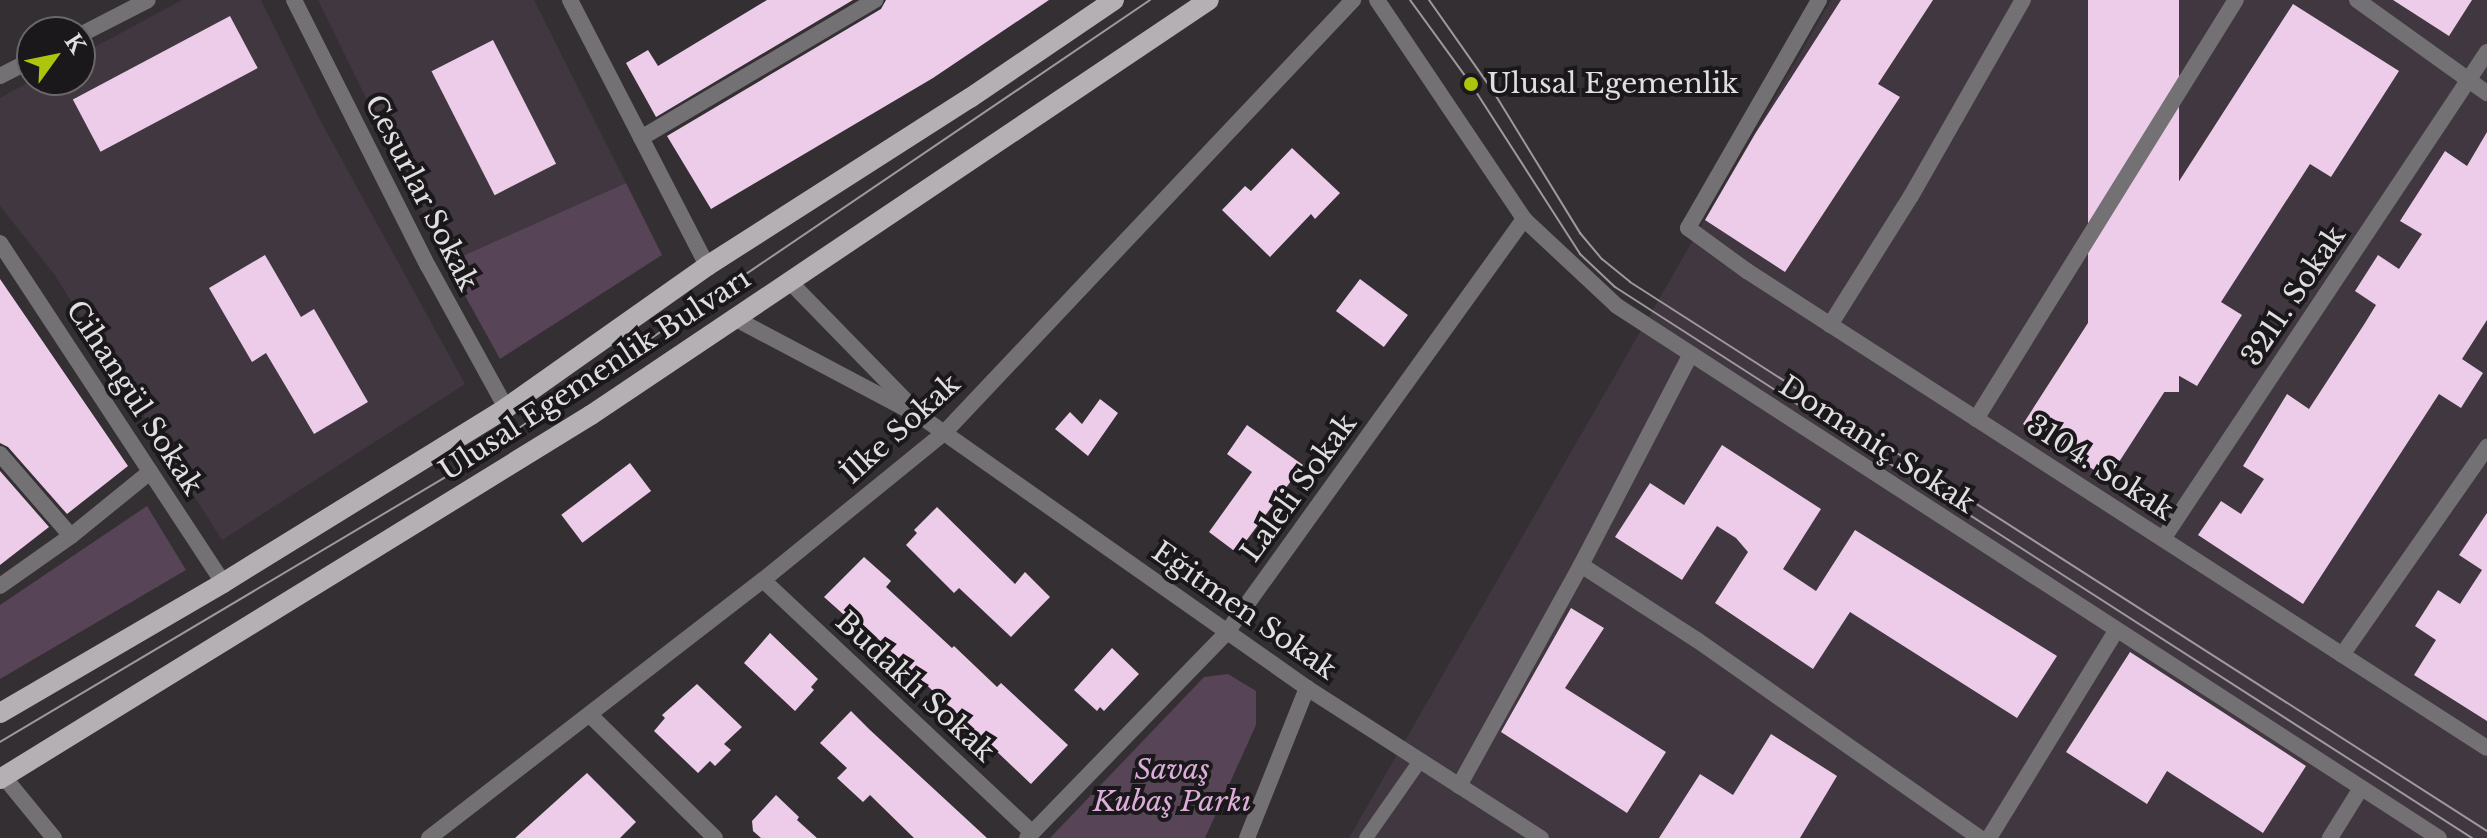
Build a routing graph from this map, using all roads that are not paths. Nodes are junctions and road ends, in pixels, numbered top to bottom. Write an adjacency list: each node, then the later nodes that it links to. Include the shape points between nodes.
1 (148, 0): 14 (street)
2 (294, 0): 26 (street, Cesurlar Sokak)
3 (590, 0): 13 (street)
4 (875, 0): 18 (street)
5 (1114, 0): 21 (main road, Ulusal Egemenlik Bulvarı)
6 (1209, 0): 22 (main road, Ulusal Egemenlik Bulvarı)
7 (1353, 0): 29 (street, İlke Sokak)
8 (1377, 0): 19 (street, Domaniç Sokak)
9 (1819, 0): 24 (street, 3104. Sokak, via 1688,228)
10 (2023, 0): 24 (street)
11 (2236, 0): 28 (street)
12 (2357, 0): 16 (street)
13 (572, 5): 18 (street)
14 (96, 27)
15 (2487, 52): 16 (street, 3211. Sokak)
16 (2468, 81): 17 (street); 34 (street, 3211. Sokak)
17 (2487, 93)
18 (641, 138): 21 (street)
19 (1524, 219): 25 (street, Domaniç Sokak, via 1617,306); 40 (street, Laleli Sokak)
20 (0, 243): 32 (street, Cihangül Sokak)
21 (707, 266): 26 (main road, Ulusal Egemenlik Bulvarı)
22 (790, 282): 23 (main road, Ulusal Egemenlik Bulvarı); 27 (street, Eğitmen Sokak)
23 (736, 319): 27 (street, Eğitmen Sokak); 47 (main road, Ulusal Egemenlik Bulvarı, via 591,415)
24 (1830, 325): 28 (street, 3104. Sokak)
25 (1690, 356): 35 (street); 39 (street, Domaniç Sokak)
26 (506, 408): 37 (main road, Ulusal Egemenlik Bulvarı)
27 (923, 418): 29 (street, Eğitmen Sokak)
28 (1976, 419): 34 (street, 3104. Sokak)
29 (944, 433): 36 (street, İlke Sokak); 40 (street, Eğitmen Sokak)
30 (2487, 447): 41 (street)
31 (0, 454): 33 (street)
32 (150, 472): 33 (street); 37 (street, Cihangül Sokak)
33 (71, 536): 38 (street)
34 (2163, 539): 41 (street, 3104. Sokak)
35 (1581, 565): 48 (street); 57 (street)
36 (763, 580): 44 (street, İlke Sokak); 50 (street, Budaklı Sokak)
37 (223, 583): 43 (main road, Ulusal Egemenlik Bulvarı)
38 (0, 586)
39 (2116, 631): 49 (street, Domaniç Sokak); 58 (street)
40 (1227, 632): 42 (street, Eğitmen Sokak); 50 (street, Laleli Sokak)
41 (2342, 655): 45 (street, 3104. Sokak)
42 (1307, 688): 46 (street, Eğitmen Sokak); 54 (street)
43 (0, 713)
44 (590, 715): 52 (street, İlke Sokak); 53 (street)
45 (2487, 748)
46 (1420, 761): 48 (street, Eğitmen Sokak); 55 (lane)
47 (2, 778): 51 (street)
48 (1459, 786): 56 (street, Eğitmen Sokak)
49 (2361, 788): 59 (street); 60 (street, Domaniç Sokak)
50 (1030, 835)
51 (54, 838)
52 (429, 838)
53 (715, 838)
54 (1247, 838)
55 (1366, 838)
56 (1541, 838)
57 (1980, 838)
58 (1989, 838)
59 (2330, 838)
60 (2439, 838)

